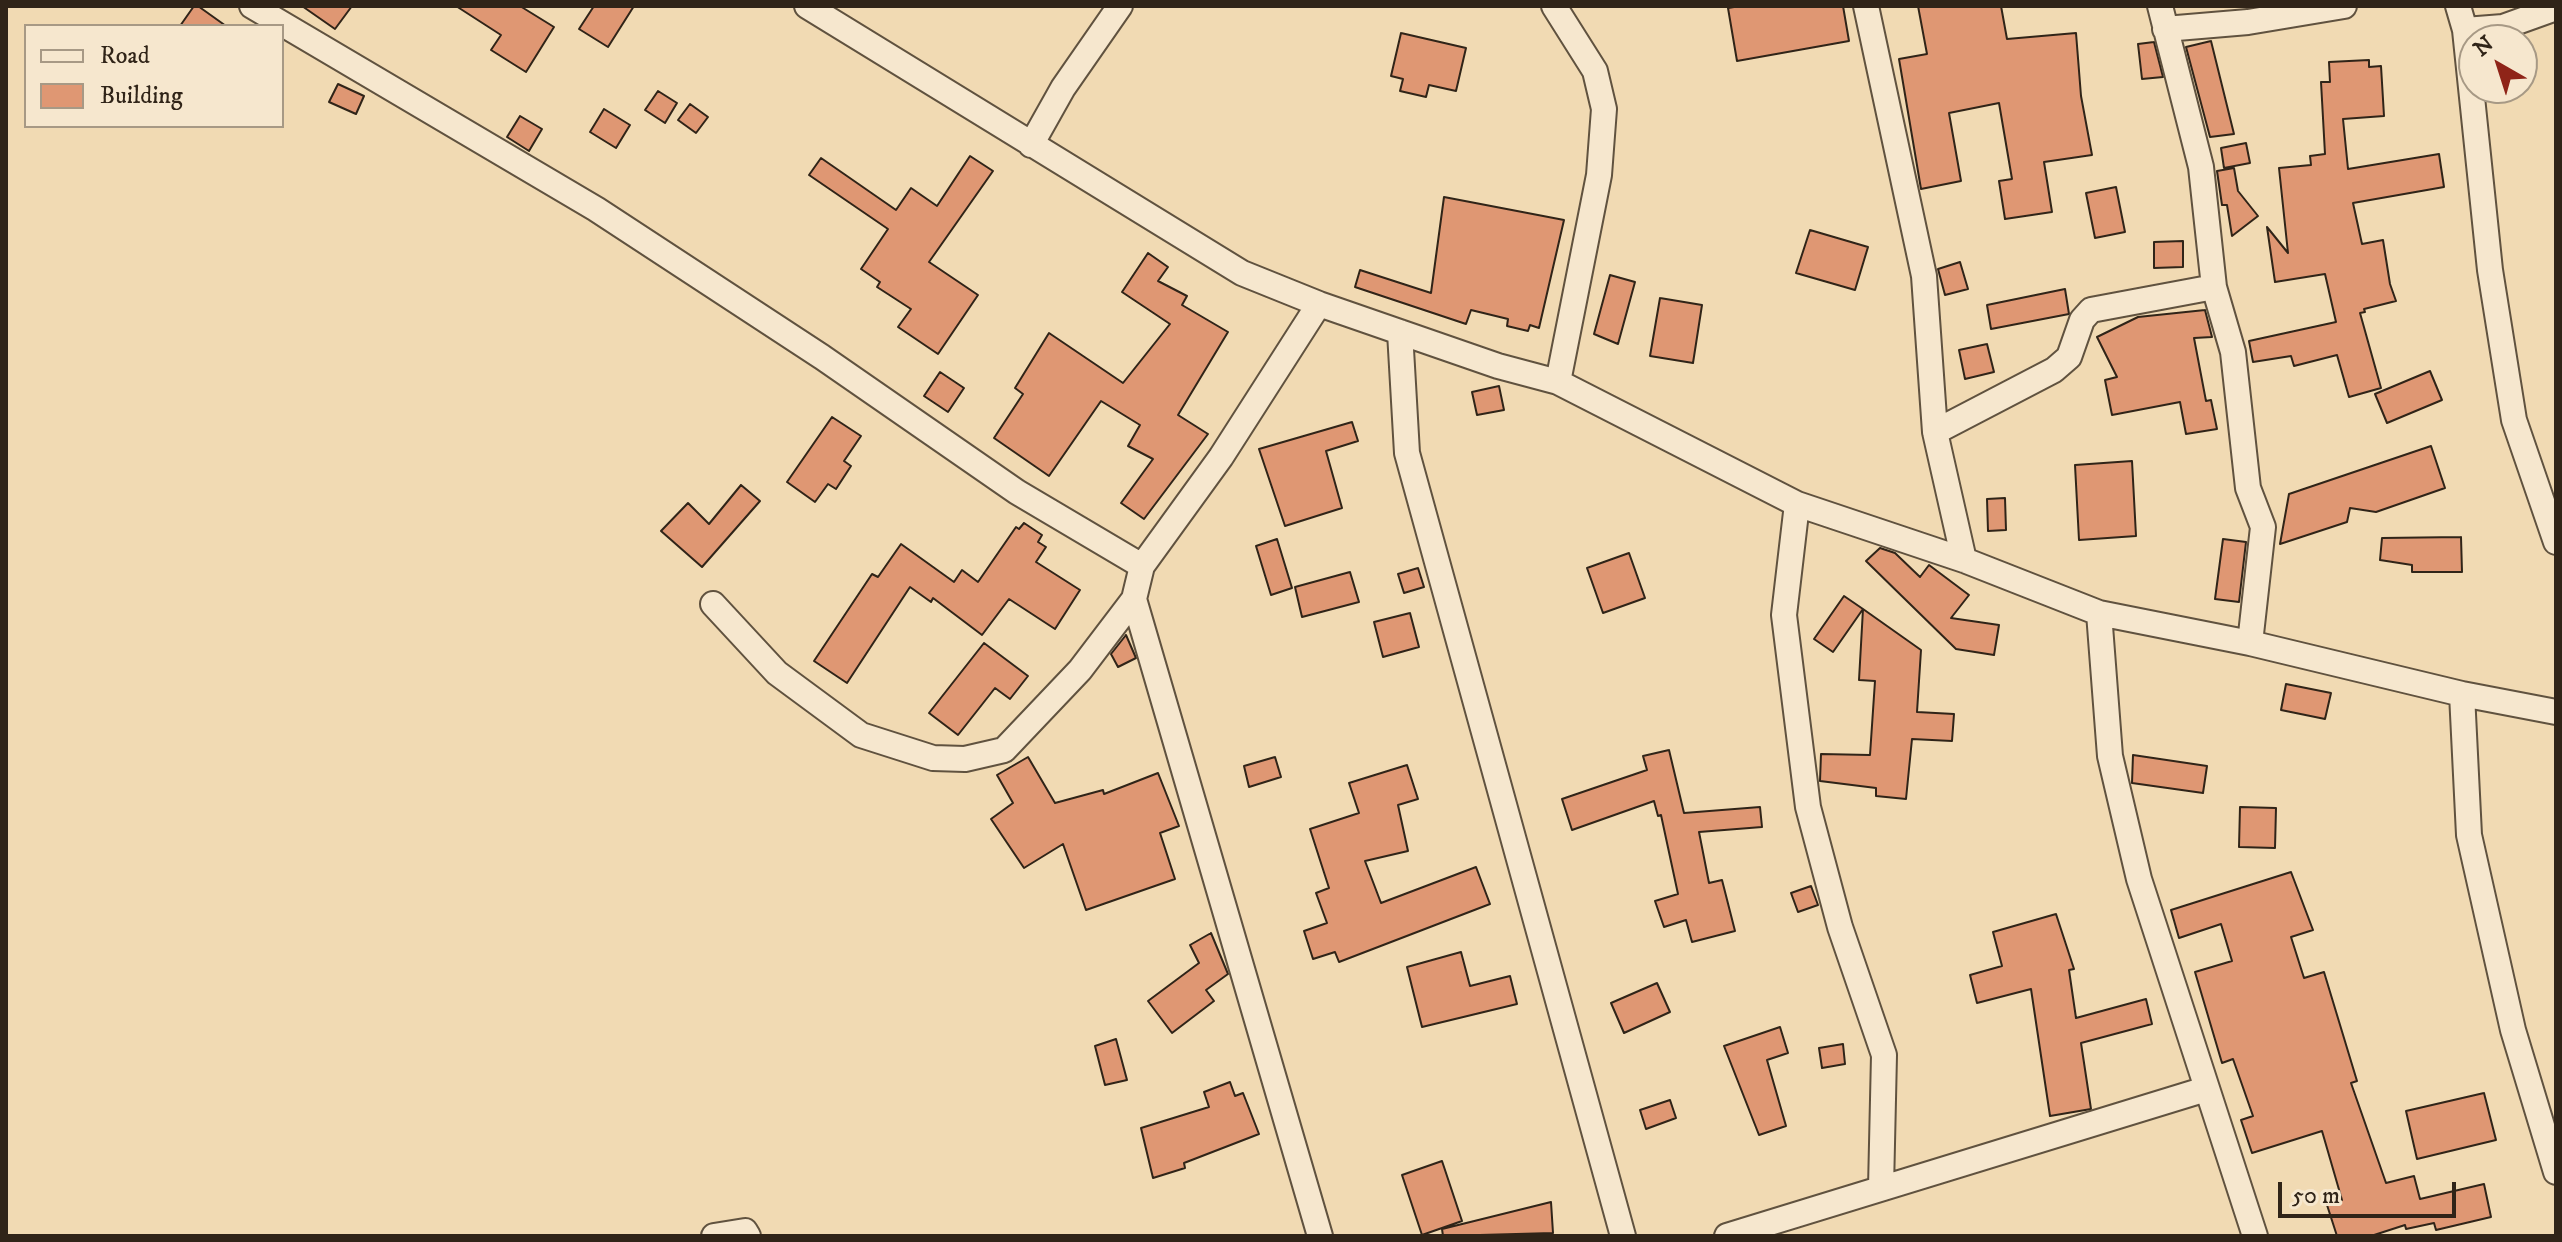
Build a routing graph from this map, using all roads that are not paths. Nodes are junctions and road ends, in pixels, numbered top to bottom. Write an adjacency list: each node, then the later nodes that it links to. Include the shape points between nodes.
1 (252, 6): 9 (street)
2 (807, 6): 13 (street)
3 (1120, 6): 13 (street)
4 (1554, 6): 17 (street, via 1595,71 1604,109 1599,175)
5 (1866, 6): 18 (street, via 1924,276)
6 (2344, 6): 8 (street, via 2248,22)
7 (2556, 8): 10 (street)
8 (2163, 18): 14 (street, via 2201,167)
9 (283, 24)
10 (2511, 24)
11 (284, 25): 22 (street, via 596,209 1017,492)
12 (2473, 104): 20 (street, via 2490,270 2514,420)
13 (1031, 145): 15 (street, via 1242,273)
14 (2214, 287): 18 (street, via 2091,310 2069,357 2054,370); 26 (street, via 2233,352 2248,488 2263,527)
15 (1319, 304): 16 (street); 22 (street, via 1221,457)
16 (1400, 332): 17 (street); 35 (street, via 1407,453)
17 (1558, 382): 19 (street)
18 (1935, 432): 21 (street)
19 (1797, 504): 21 (street); 31 (street, via 1784,615 1808,807 1840,927 1884,1055)
20 (2556, 542)
21 (1964, 560): 25 (street)
22 (1142, 566): 23 (street)
23 (1134, 599): 24 (street, via 1080,670 1004,750 965,759 933,758 861,735 777,673); 34 (street)
24 (713, 604)
25 (2099, 613): 26 (street); 29 (street, via 2110,756 2139,879)
26 (2250, 643): 27 (street)
27 (2462, 694): 28 (street); 30 (street, via 2469,835 2513,1030)
28 (2556, 712)
29 (2206, 1089): 31 (street); 37 (street)
30 (2556, 1172)
31 (1881, 1188): 36 (street)
32 (714, 1236): 33 (street, via 745,1231)
33 (748, 1236)
34 (1320, 1236)
35 (1623, 1236)
36 (1727, 1236)
37 (2255, 1236)

